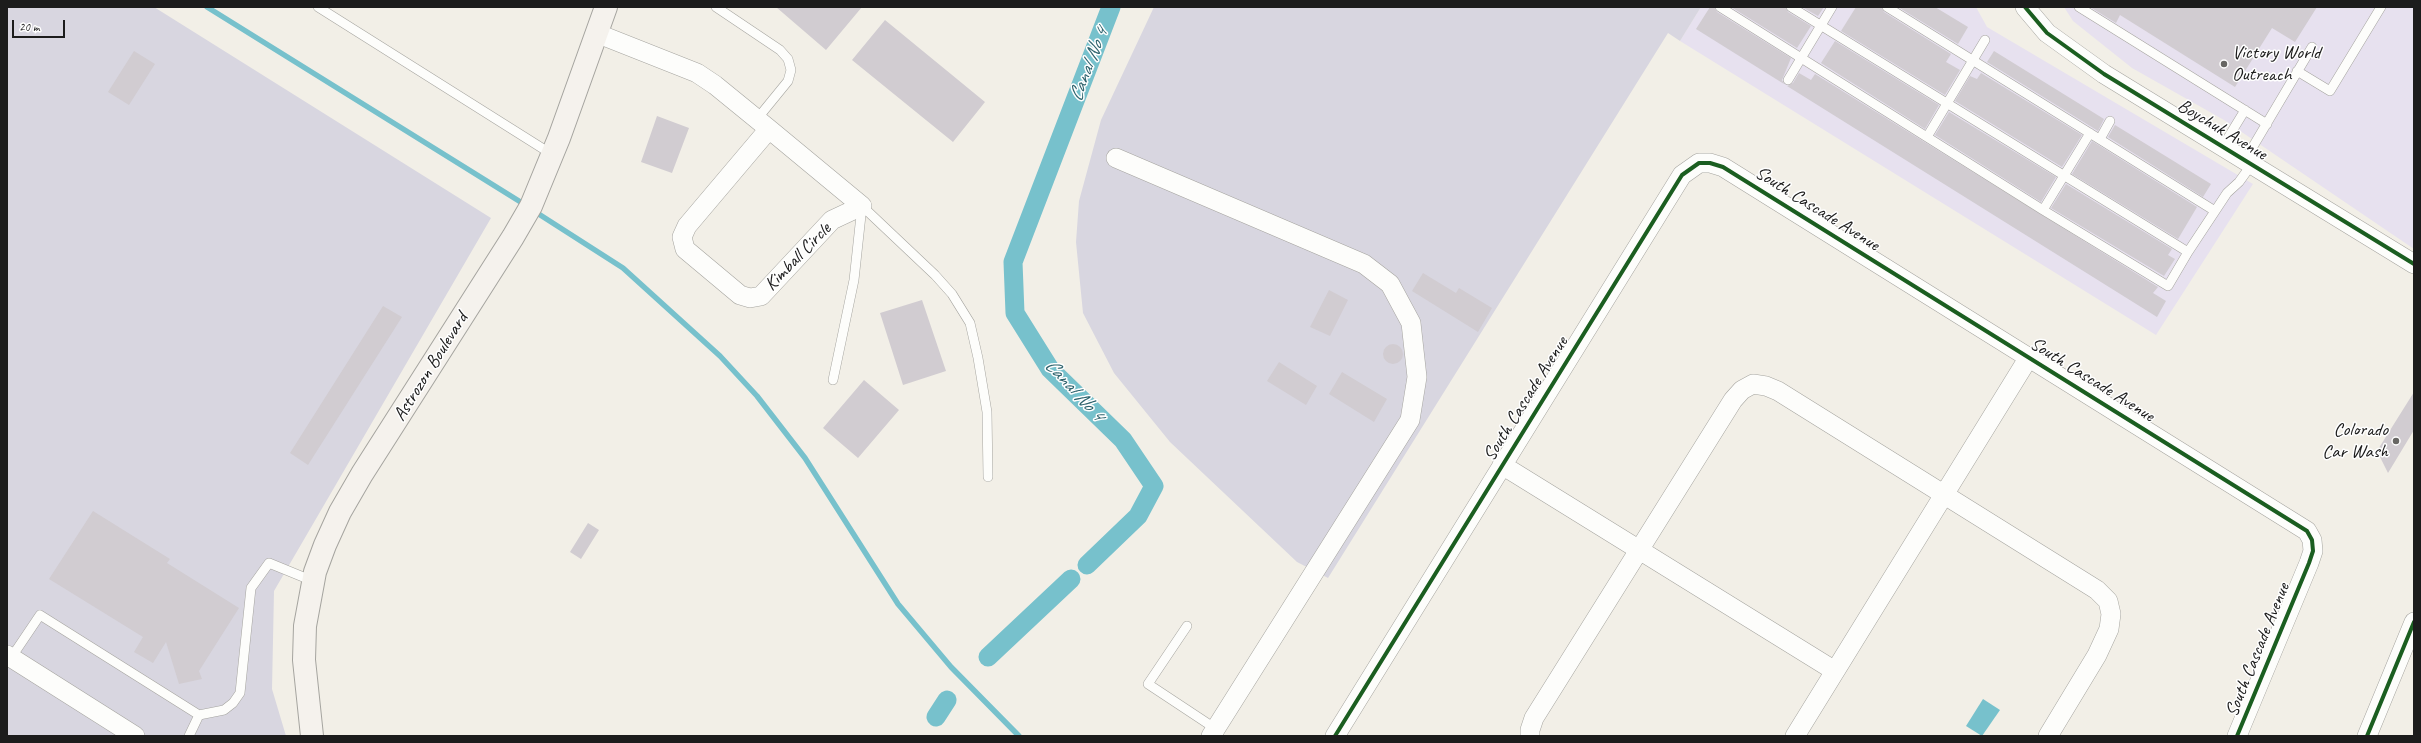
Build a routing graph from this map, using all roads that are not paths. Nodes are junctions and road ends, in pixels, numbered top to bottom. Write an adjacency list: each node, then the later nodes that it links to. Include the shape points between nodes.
1 (318, 7): 29 (lane)
2 (606, 7): 12 (main road, Astrozon Boulevard)
3 (716, 7): 22 (lane, via 780,50 788,59 791,70 788,81)
4 (1720, 7): 15 (lane)
5 (1791, 7): 11 (lane)
6 (1832, 7): 11 (lane)
7 (1887, 7): 16 (lane)
8 (2026, 7): 27 (street, Boychuk Avenue, via 2047,33 2067,49)
9 (2079, 7): 20 (lane)
10 (2381, 7): 17 (lane, via 2330,91)
11 (1821, 26): 15 (lane); 19 (lane)
12 (596, 33): 22 (street, via 697,73); 29 (main road, Astrozon Boulevard)
13 (1985, 40): 16 (lane)
14 (2312, 48): 17 (lane)
15 (1801, 58): 18 (lane); 25 (lane)
16 (1973, 60): 19 (lane); 24 (lane)
17 (2297, 71): 23 (lane)
18 (1788, 80)
19 (1947, 103): 25 (lane); 31 (lane)
20 (2245, 110): 23 (lane); 27 (lane)
21 (2110, 122): 26 (lane)
22 (763, 124): 32 (street); 32 (street, Kimball Circle, via 687,226 682,237 685,249 740,295 750,298 761,296 832,220)
23 (2268, 124): 30 (lane)
24 (2090, 133): 26 (lane); 31 (lane)
25 (1926, 137): 33 (lane)
26 (2100, 139): 34 (lane)
27 (2223, 146): 30 (street, Boychuk Avenue)
28 (1116, 158): 49 (street, via 1364,264 1390,284 1411,324 1417,377 1410,420)
29 (550, 162): 43 (main road, Astrozon Boulevard, via 513,237 348,500 325,545)
30 (2248, 162): 34 (lane, via 2239,182 2227,193); 36 (street, Boychuk Avenue)
31 (2064, 176): 33 (lane); 35 (lane)
32 (862, 206): 38 (lane, via 854,280); 40 (lane, via 935,275 952,294 970,323 987,412)
33 (2043, 210): 35 (lane, via 2168,286)
34 (2215, 211): 35 (lane)
35 (2188, 252)
36 (2414, 264)
37 (2029, 357): 39 (street, South Cascade Avenue, via 1723,168 1710,163 1700,163 1682,175); 41 (street); 57 (street, South Cascade Avenue, via 2308,531 2312,540 2309,563)
38 (833, 380)
39 (1502, 465): 42 (street, South Cascade Avenue); 53 (street, South Cascade Avenue)
40 (988, 477)
41 (1944, 495): 42 (street, via 1778,391 1753,384 1742,390 1733,400); 47 (street); 56 (street, via 2097,590 2108,601 2111,614 2109,629 2097,655)
42 (1639, 551): 47 (street, South Cascade Avenue); 54 (street, via 1534,718)
43 (313, 581): 48 (lane, via 269,563 251,588 240,693 224,710); 52 (main road, Astrozon Boulevard, via 305,626 304,660)
44 (2414, 622): 58 (street)
45 (1187, 626): 49 (lane, via 1148,684)
46 (9, 656): 48 (lane, via 40,616); 50 (street)
47 (1835, 671): 55 (street)
48 (199, 715): 51 (lane)
49 (1214, 733)
50 (135, 736)
51 (189, 736)
52 (312, 736)
53 (1335, 736)
54 (1530, 736)
55 (1795, 736)
56 (2048, 736)
57 (2237, 736)
58 (2366, 736)

